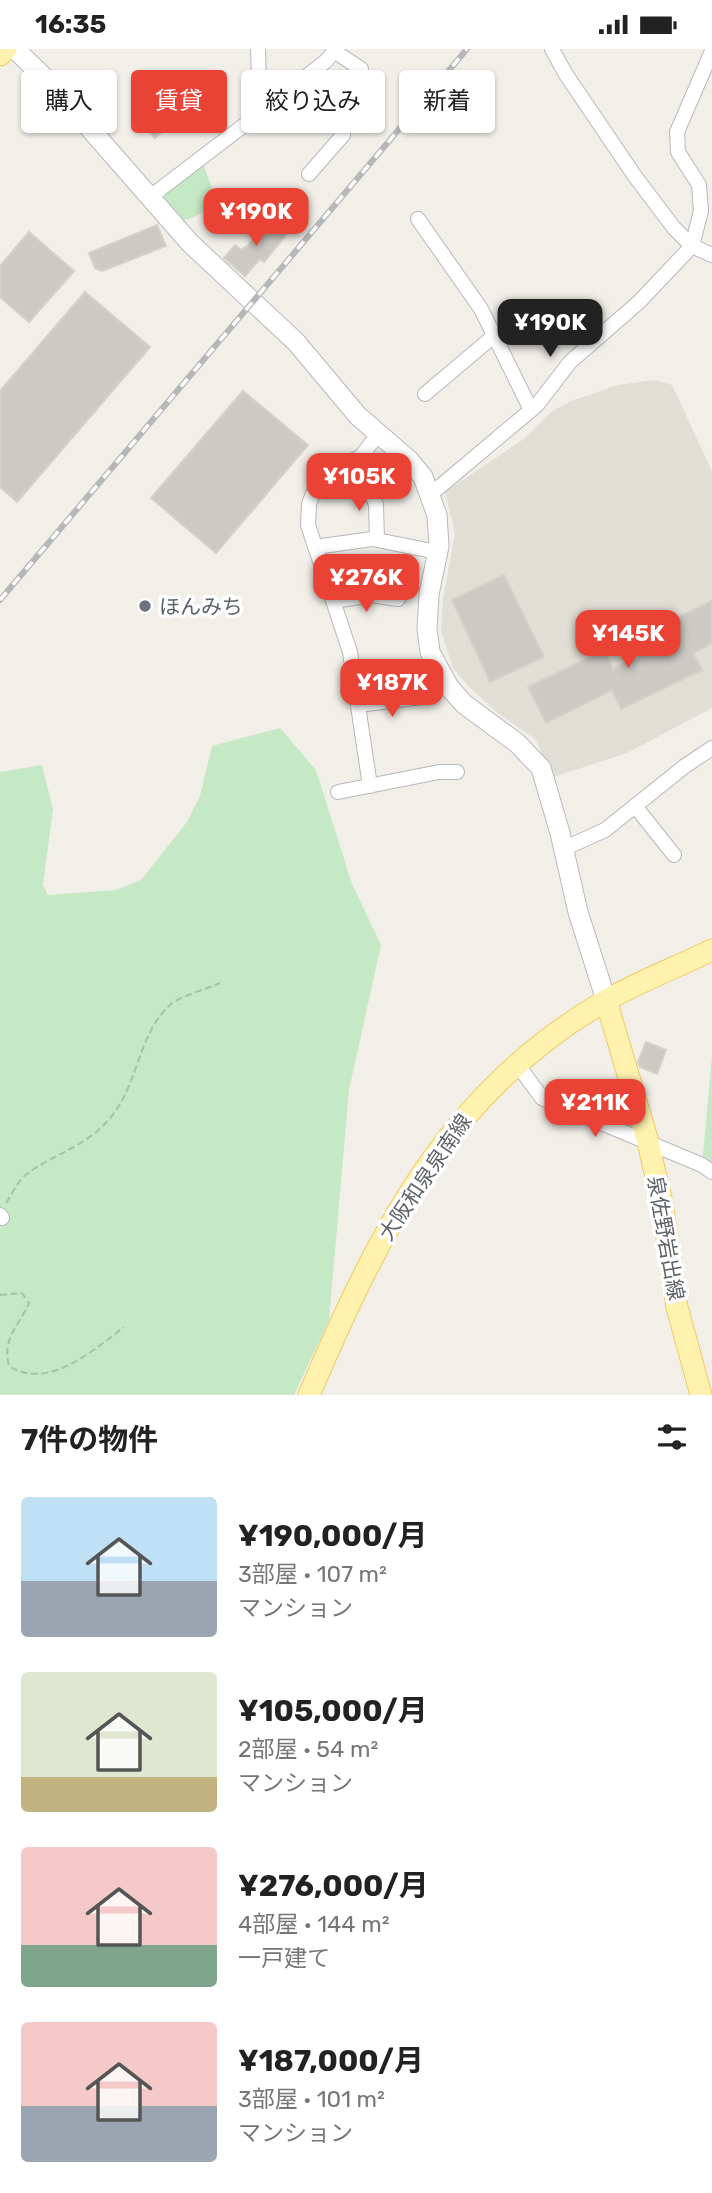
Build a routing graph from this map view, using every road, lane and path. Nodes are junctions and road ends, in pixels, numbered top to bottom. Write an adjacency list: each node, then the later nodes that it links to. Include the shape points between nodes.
1 (6, 49): 7 (main road)
2 (15, 49): 12 (street)
3 (258, 49): 8 (street)
4 (552, 49): 14 (street, via 634,175)
5 (335, 50): 9 (street); 11 (street, via 362,69 333,108 343,135)
6 (712, 51): 14 (street, via 677,132 678,152 699,185 701,211)
7 (0, 55)
8 (259, 70)
9 (315, 70)
10 (241, 128): 12 (street)
11 (309, 174)
12 (150, 197): 19 (street, via 190,243 296,342)
13 (418, 219): 16 (street)
14 (692, 246): 15 (street); 18 (street, via 639,302 570,362)
15 (712, 255)
16 (495, 335): 17 (street); 18 (street)
17 (425, 394)
18 (531, 410): 21 (street)
19 (378, 434): 21 (street, via 409,460); 23 (street, via 359,458 322,470 309,504 308,525)
20 (367, 480): 22 (street, via 376,505)
21 (431, 494): 24 (street, via 437,515)
22 (377, 540): 23 (street); 24 (street)
23 (315, 547): 26 (street)
24 (437, 552): 34 (street, via 428,606 430,653 464,704 517,743 541,768)
25 (398, 599): 26 (street, via 372,595)
26 (333, 601): 28 (street, via 350,652)
27 (422, 697): 28 (street)
28 (358, 705): 31 (street)
29 (712, 748): 33 (street)
30 (457, 772): 31 (street)
31 (370, 786): 32 (street)
32 (338, 792)
33 (635, 806): 34 (street, via 604,830); 35 (street)
34 (563, 849): 38 (street)
35 (674, 855)
36 (712, 950): 38 (main road, 大阪和泉泉南線)
37 (220, 983): 42 (path, via 172,1003 151,1030 135,1075 112,1117 85,1142 25,1174)
38 (606, 1000): 39 (main road, 大阪和泉泉南線); 40 (main road, 泉佐野岩出線)
39 (517, 1064): 40 (street, via 542,1098); 45 (main road, 大阪和泉泉南線, via 442,1145 387,1228)
40 (648, 1142): 41 (street); 46 (main road, 泉佐野岩出線, via 677,1307)
41 (712, 1172)
42 (1, 1216)
43 (0, 1295): 44 (path, via 22,1293 29,1303 7,1341 9,1366 18,1372 46,1372 80,1361)
44 (124, 1327)
45 (309, 1395)
46 (701, 1395)

